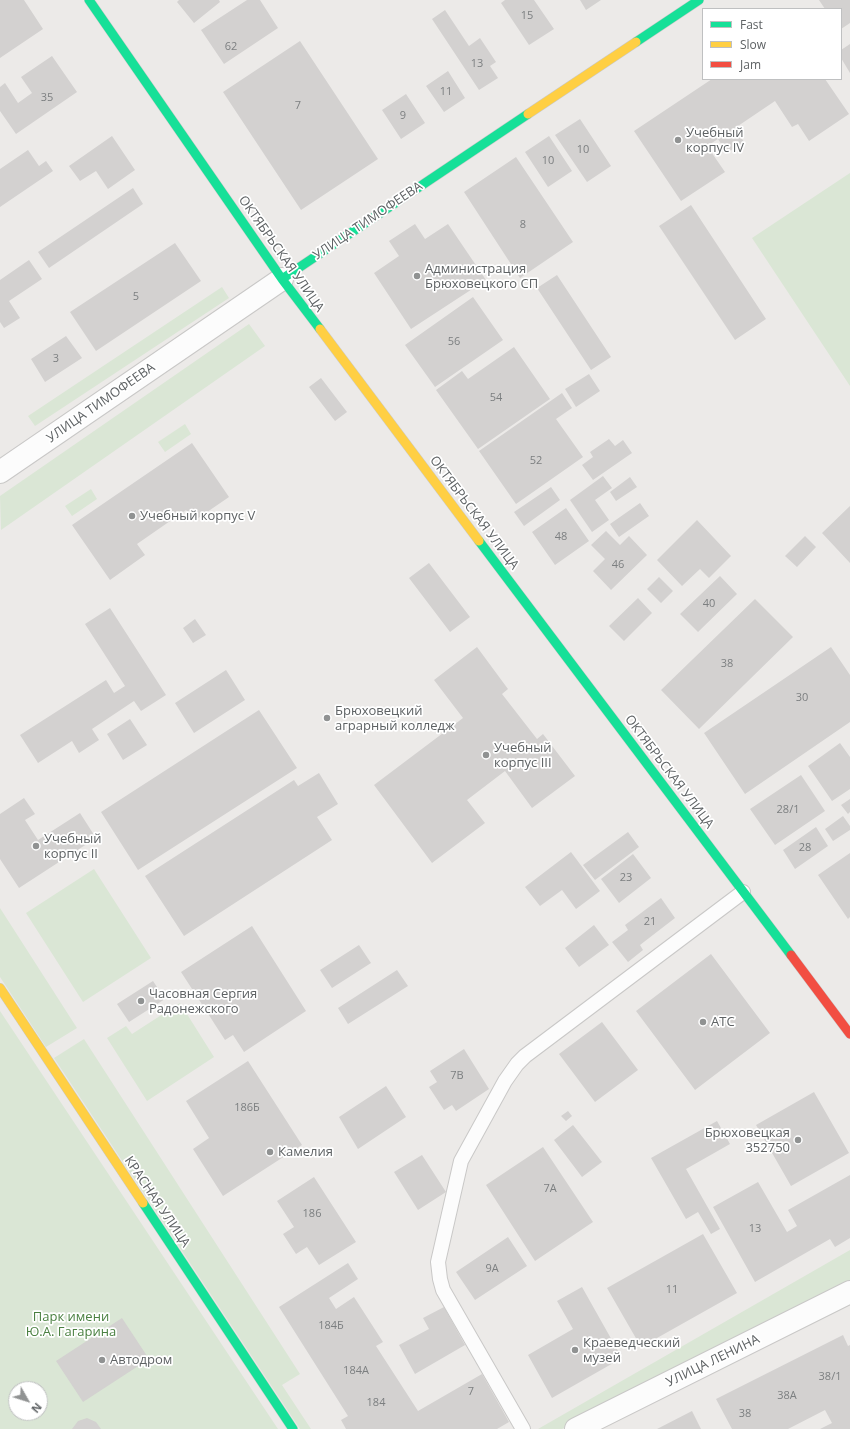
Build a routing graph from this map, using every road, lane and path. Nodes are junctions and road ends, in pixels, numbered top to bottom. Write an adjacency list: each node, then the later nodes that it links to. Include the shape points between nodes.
1 (89, 0): 3 (street, ОКТЯБРЬСКАЯ УЛИЦА)
2 (699, 0): 3 (street, УЛИЦА ТИМОФЕЕВА)
3 (282, 279): 4 (street, УЛИЦА ТИМОФЕЕВА); 5 (street, ОКТЯБРЬСКАЯ УЛИЦА)
4 (0, 472)
5 (743, 892): 7 (street, ОКТЯБРЬСКАЯ УЛИЦА); 10 (lane, via 525,1056 505,1081 461,1161 438,1262 440,1279 443,1290)
6 (0, 988): 9 (street, КРАСНАЯ УЛИЦА)
7 (850, 1034)
8 (850, 1292): 11 (street, УЛИЦА ЛЕНИНА)
9 (293, 1429)
10 (522, 1429)
11 (576, 1429)

